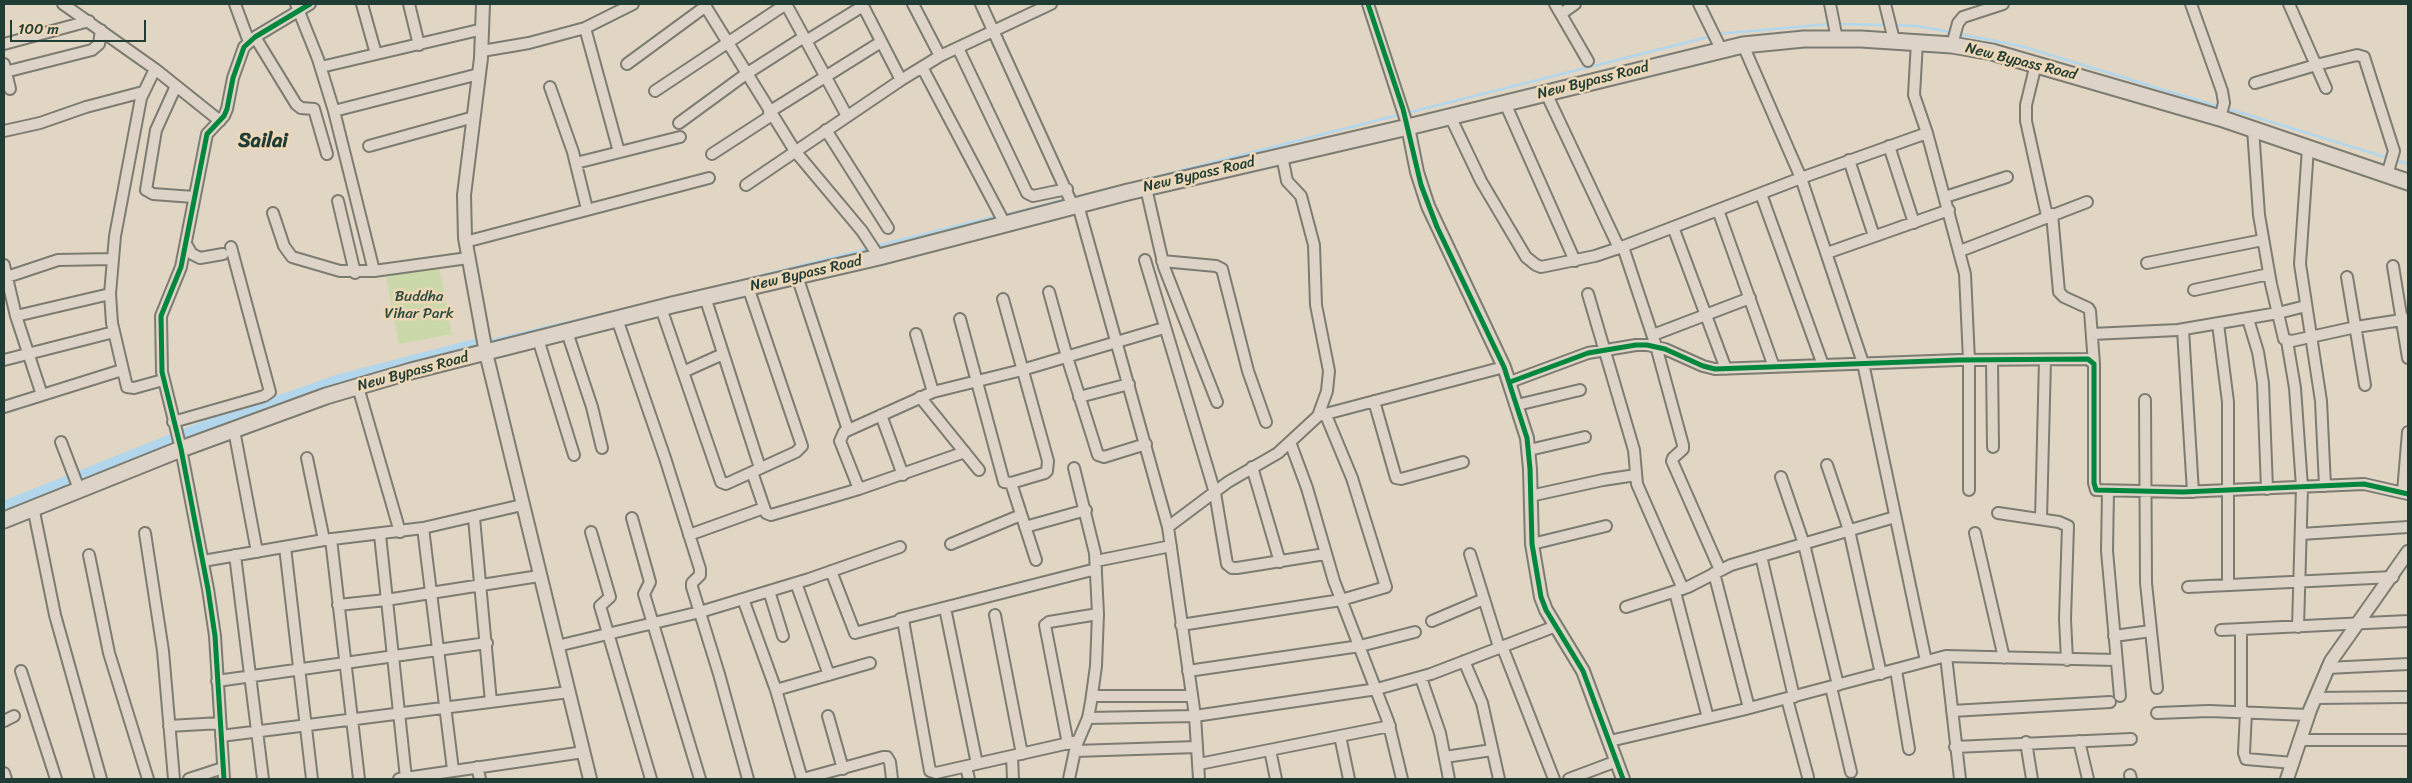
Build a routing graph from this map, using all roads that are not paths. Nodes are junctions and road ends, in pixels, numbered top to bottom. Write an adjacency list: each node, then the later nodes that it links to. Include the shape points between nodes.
1 (63, 4): 26 (street)
2 (235, 4): 33 (street)
3 (310, 4): 23 (street)
4 (362, 4): 45 (street)
5 (409, 4): 40 (street)
6 (483, 4): 27 (street)
7 (633, 4): 28 (street)
8 (786, 4): 34 (street); 36 (street)
9 (913, 4): 46 (street)
10 (981, 4): 32 (street)
11 (1051, 4): 24 (street)
12 (1368, 4): 74 (street)
13 (1555, 4): 25 (street)
14 (1575, 4): 25 (street)
15 (1699, 4): 35 (street)
16 (1830, 4): 31 (street)
17 (1885, 4): 30 (street)
18 (2002, 4): 42 (street, via 1963,17)
19 (2191, 4): 68 (street, via 2222,91)
20 (2288, 4): 50 (street)
21 (705, 5): 36 (street); 48 (street)
22 (862, 5): 34 (street); 37 (street)
23 (297, 7): 33 (street); 51 (street)
24 (1032, 8): 32 (street)
25 (1561, 14): 47 (street)
26 (89, 21): 29 (street); 39 (street)
27 (483, 28): 40 (street); 44 (street)
28 (585, 28): 44 (street); 86 (street)
29 (101, 30): 53 (street, via 99,44 92,50); 54 (street)
30 (1892, 30): 31 (main road, New Bypass Road); 38 (main road, New Bypass Road)
31 (1835, 31): 41 (main road, New Bypass Road, via 1804,39)
32 (994, 32): 43 (street); 102 (street)
33 (252, 39): 75 (street, via 238,62 227,109); 87 (street, via 296,104 301,108 314,109)
34 (805, 39): 56 (street); 57 (street)
35 (1718, 41): 41 (main road, New Bypass Road); 66 (main road, New Bypass Road)
36 (727, 42): 56 (street); 64 (street)
37 (881, 42): 57 (street); 58 (street)
38 (1918, 42): 42 (main road, New Bypass Road); 80 (street, via 1914,95)
39 (4, 44)
40 (418, 45): 45 (street)
41 (1743, 45): 95 (street)
42 (1952, 45): 49 (main road, New Bypass Road)
43 (958, 48): 46 (street); 102 (street, via 1026,193)
44 (482, 51): 55 (street)
45 (376, 54): 51 (street)
46 (940, 56): 52 (street)
47 (1588, 60)
48 (627, 64)
49 (2036, 64): 68 (main road, New Bypass Road); 109 (street, via 2026,105 2026,121)
50 (2316, 65): 59 (street); 62 (street); 92 (street, via 2357,55 2364,57 2393,157)
51 (320, 67): 69 (street)
52 (922, 67): 58 (street); 110 (street)
53 (5, 68): 63 (street)
54 (155, 69): 60 (street); 65 (street)
55 (479, 74): 69 (street); 71 (street)
56 (746, 74): 70 (street); 76 (street)
57 (825, 75): 70 (street); 72 (street)
58 (901, 80): 72 (street)
59 (2255, 83)
60 (176, 86): 75 (street); 100 (street, via 159,122 146,190 153,194)
61 (550, 87): 91 (street)
62 (2326, 88)
63 (10, 89)
64 (655, 91)
65 (143, 92): 79 (street); 124 (street)
66 (1546, 93): 67 (main road, New Bypass Road); 119 (street)
67 (1505, 103): 73 (main road, New Bypass Road); 128 (street)
68 (2222, 110): 77 (main road, New Bypass Road)
69 (334, 111): 132 (street)
70 (771, 113): 85 (street); 88 (street)
71 (474, 116): 82 (street); 116 (street, via 464,195)
72 (847, 116): 78 (street)
73 (1450, 116): 74 (main road, New Bypass Road); 128 (street, via 1481,181 1526,257 1541,266)
74 (1406, 118): 89 (main road, New Bypass Road); 182 (street, via 1428,206)
75 (220, 121): 100 (street, via 207,134)
76 (679, 123)
77 (2253, 129): 84 (main road, New Bypass Road); 115 (street)
78 (826, 130): 85 (street); 113 (street)
79 (4, 131)
80 (1927, 133): 83 (street); 101 (street)
81 (680, 137): 86 (street)
82 (369, 146)
83 (1888, 146): 90 (street); 111 (street)
84 (2308, 148): 92 (main road, New Bypass Road); 146 (street, via 2299,250)
85 (795, 151): 97 (street); 120 (street)
86 (619, 152): 91 (street)
87 (327, 154)
88 (712, 154)
89 (1282, 156): 98 (main road, New Bypass Road); 204 (street, via 1287,181 1301,196 1314,245 1316,305 1329,371)
90 (1849, 160): 95 (street); 114 (street)
91 (576, 163): 105 (street)
92 (2387, 175): 96 (main road, New Bypass Road)
93 (2007, 177): 101 (street)
94 (709, 178): 105 (street)
95 (1801, 178): 99 (street); 122 (street)
96 (2408, 182)
97 (746, 185)
98 (1146, 188): 102 (main road, New Bypass Road); 127 (street)
99 (1760, 194): 106 (street); 181 (street)
100 (194, 197): 117 (street)
101 (1945, 197): 107 (street)
102 (1072, 199): 110 (main road, New Bypass Road); 167 (street)
103 (338, 201): 133 (street)
104 (2087, 202): 109 (street)
105 (587, 209): 116 (street)
106 (1718, 210): 112 (street); 144 (street)
107 (1949, 210): 111 (street); 121 (street)
108 (274, 213): 133 (street, via 284,246 292,257)
109 (2050, 215): 121 (street); 162 (street, via 2059,292 2088,308)
110 (1002, 218): 120 (main road, New Bypass Road)
111 (1914, 223): 114 (street)
112 (1673, 227): 119 (street); 150 (street)
113 (888, 228)
114 (1874, 236): 122 (street)
115 (2262, 240): 129 (street); 134 (street)
116 (465, 242): 125 (street)
117 (186, 244): 123 (street, via 192,254 200,258); 188 (street, via 181,267 161,316)
118 (231, 247): 210 (street, via 270,392)
119 (1621, 247): 128 (street); 163 (street)
120 (874, 249): 135 (main road, New Bypass Road)
121 (1960, 251): 176 (street, via 1966,284)
122 (1827, 253): 179 (street)
123 (223, 254)
124 (112, 258): 136 (street, via 58,260); 141 (street)
125 (468, 258): 132 (street); 171 (street)
126 (1145, 260): 157 (street)
127 (1162, 261): 201 (street); 206 (street, via 1222,269 1248,371)
128 (1575, 261)
129 (2147, 263)
130 (4, 265): 136 (street)
131 (2393, 266): 154 (street)
132 (374, 271): 133 (street)
133 (355, 272)
134 (2269, 274): 139 (street); 148 (street)
135 (797, 276): 138 (main road, New Bypass Road); 208 (street)
136 (5, 277): 149 (street)
137 (2347, 277): 156 (street)
138 (748, 287): 143 (main road, New Bypass Road); 225 (street, via 802,446 796,452)
139 (2194, 290)
140 (1049, 292): 173 (street)
141 (110, 294): 149 (street); 159 (street)
142 (1588, 294): 169 (street)
143 (705, 297): 147 (main road, New Bypass Road); 172 (street)
144 (1750, 298): 150 (street); 183 (street)
145 (1004, 299): 186 (street)
146 (2306, 306): 148 (street); 164 (street)
147 (661, 308): 152 (main road, New Bypass Road); 187 (street)
148 (2278, 313): 151 (street); 166 (street, via 2282,335)
149 (16, 316): 170 (street)
150 (1706, 316): 163 (street); 184 (street)
151 (2248, 318): 155 (street); 235 (street, via 2264,382)
152 (617, 319): 160 (main road, New Bypass Road); 267 (street)
153 (960, 319): 189 (street)
154 (2406, 320): 156 (street); 174 (street)
155 (2218, 324): 158 (street); 238 (street, via 2228,402)
156 (2356, 327): 164 (street); 192 (street)
157 (1164, 328): 167 (street); 241 (street)
158 (2183, 330): 162 (street); 240 (street)
159 (114, 332): 170 (street); 185 (street)
160 (567, 332): 165 (main road, New Bypass Road); 216 (street)
161 (916, 334): 195 (street)
162 (2092, 334): 180 (street)
163 (1652, 335): 168 (street)
164 (2312, 337): 166 (street); 232 (street, via 2321,401)
165 (538, 339): 171 (main road, New Bypass Road); 219 (street)
166 (2287, 341): 233 (street, via 2295,388)
167 (1117, 342): 173 (street); 191 (street)
168 (1656, 346): 169 (street, via 1636,345); 184 (street, via 1703,366); 287 (street, via 1683,445 1672,461)
169 (1605, 350): 190 (street, via 1570,359); 228 (street, via 1634,450)
170 (28, 353): 175 (street); 196 (street)
171 (486, 353): 193 (main road, New Bypass Road); 244 (street)
172 (723, 354): 187 (street); 225 (street)
173 (1067, 357): 186 (street); 198 (street)
174 (2408, 357)
175 (4, 360)
176 (1969, 360): 177 (street); 179 (street); 236 (street)
177 (1992, 360): 178 (street); 215 (street)
178 (2045, 360): 180 (street, via 2088,359); 253 (street)
179 (1863, 363): 181 (street); 250 (street)
180 (2094, 364): 237 (street, via 2094,483 2096,490)
181 (1822, 365): 183 (street)
182 (1504, 367): 190 (street); 199 (street)
183 (1774, 367): 184 (street)
184 (1726, 368)
185 (122, 370): 188 (street, via 130,389); 196 (street)
186 (1022, 370): 189 (street); 231 (street, via 1048,467 1044,473)
187 (683, 372): 225 (street, via 721,482 726,484)
188 (163, 380): 210 (street)
189 (977, 380): 195 (street); 231 (street, via 1004,482)
190 (1510, 382): 202 (street)
191 (1129, 384): 198 (street); 214 (street)
192 (2365, 385)
193 (358, 387): 207 (main road, New Bypass Road); 261 (street)
194 (1580, 390): 202 (street)
195 (933, 392): 197 (street)
196 (42, 395): 203 (street)
197 (920, 397): 205 (street); 218 (street)
198 (1080, 397): 214 (street, via 1101,457)
199 (1374, 400): 204 (street); 221 (street, via 1396,478)
200 (2145, 400): 239 (street)
201 (1217, 402)
202 (1517, 405): 217 (street)
203 (4, 407)
204 (1322, 414): 213 (street); 301 (street, via 1352,478 1387,584 1383,590)
205 (881, 415): 208 (street); 227 (street)
206 (1266, 422)
207 (234, 430): 210 (main road, New Bypass Road); 275 (street)
208 (848, 430): 234 (street, via 840,441)
209 (2408, 432): 242 (street)
210 (177, 436): 230 (main road, New Bypass Road); 283 (street)
211 (1585, 436): 217 (street)
212 (61, 442): 230 (street)
213 (1290, 442): 223 (street, via 1278,453); 276 (street)
214 (1146, 444): 257 (street)
215 (1993, 447)
216 (602, 448)
217 (1529, 450): 243 (street)
218 (964, 452): 226 (street); 227 (street)
219 (574, 455)
220 (307, 458): 268 (street)
221 (1462, 462)
222 (1827, 465): 260 (street)
223 (1252, 467): 241 (street); 284 (street)
224 (1074, 468): 247 (street)
225 (756, 470): 246 (street)
226 (979, 470)
227 (903, 475): 234 (street)
228 (1636, 475): 243 (street); 295 (street)
229 (1781, 477): 271 (street)
230 (76, 482): 245 (main road, New Bypass Road)
231 (1011, 483): 249 (street)
232 (2325, 486): 233 (street); 242 (street, via 2364,484)
233 (2302, 487): 235 (street); 266 (street)
234 (859, 489): 246 (street, via 771,515)
235 (2267, 489): 238 (street)
236 (1969, 490)
237 (2108, 491): 239 (street); 322 (street, via 2106,551)
238 (2229, 491): 240 (street); 292 (street)
239 (2144, 492): 240 (street); 318 (street, via 2146,583)
240 (2193, 492)
241 (1214, 493): 257 (street); 284 (street, via 1229,567)
242 (2406, 493)
243 (1530, 496): 270 (street)
244 (522, 505): 251 (street); 288 (street)
245 (34, 507): 254 (main road, New Bypass Road); 413 (street, via 55,614)
246 (764, 508): 267 (street)
247 (1086, 510): 256 (street); 285 (street)
248 (1998, 513): 253 (street)
249 (1022, 516): 256 (street); 269 (street)
250 (1895, 517): 260 (street); 334 (street)
251 (474, 518): 259 (street); 293 (street)
252 (632, 518): 312 (street, via 649,578 649,585 644,591)
253 (2041, 519): 331 (street, via 2064,523 2069,530 2065,619)
254 (4, 520)
255 (1606, 526): 270 (street)
256 (1025, 527): 282 (street)
257 (1168, 527): 272 (street)
258 (2408, 527): 266 (street)
259 (424, 528): 261 (street); 297 (street)
260 (1849, 530): 271 (street); 343 (street)
261 (400, 532): 265 (street)
262 (591, 532): 320 (street, via 610,597 600,606)
263 (1975, 533): 330 (street)
264 (145, 534): 376 (street, via 163,651)
265 (380, 534): 268 (street); 300 (street)
266 (2301, 534): 290 (street)
267 (689, 535): 305 (street, via 700,572 692,583)
268 (327, 540): 273 (street); 302 (street)
269 (952, 544)
270 (1532, 544): 314 (street, via 1541,597)
271 (1804, 544): 281 (street); 348 (street)
272 (1171, 546): 285 (street); 313 (street)
273 (285, 547): 275 (street); 339 (street)
274 (900, 547): 286 (street)
275 (257, 552): 279 (street)
276 (1326, 554): 284 (street); 301 (street)
277 (1470, 554): 299 (street)
278 (90, 555): 414 (street, via 109,653)
279 (236, 555): 283 (street); 345 (street)
280 (2407, 555): 289 (street)
281 (1761, 556): 287 (street); 357 (street)
282 (1036, 560)
283 (203, 561): 347 (street)
284 (1280, 562)
285 (1096, 565): 304 (street); 306 (street)
286 (832, 571): 291 (street); 308 (street, via 855,633)
287 (1717, 572): 295 (street); 362 (street)
288 (539, 576): 293 (street); 324 (street)
289 (2393, 577): 290 (street); 311 (street)
290 (2300, 580): 292 (street); 315 (street)
291 (796, 583): 296 (street); 344 (street)
292 (2228, 584): 294 (street)
293 (480, 586): 297 (street); 323 (street)
294 (2188, 587)
295 (1679, 590): 303 (street); 372 (street)
296 (769, 591): 298 (street); 321 (street)
297 (433, 594): 300 (street); 327 (street)
298 (743, 599): 305 (street); 351 (street)
299 (1484, 599): 309 (street); 326 (street)
300 (386, 600): 302 (street); 328 (street)
301 (1341, 600): 313 (street); 325 (street)
302 (338, 605): 335 (street)
303 (1626, 607)
304 (945, 608): 308 (street); 400 (street)
305 (700, 612): 312 (street); 426 (street)
306 (1098, 614): 353 (street); 388 (street, via 1045,625)
307 (995, 615): 395 (street)
308 (900, 619): 403 (street, via 930,771 936,773)
309 (1432, 621)
310 (2408, 621): 311 (street)
311 (2358, 623): 315 (street); 338 (street)
312 (654, 624): 320 (street); 425 (street)
313 (1181, 625): 342 (street)
314 (1556, 626): 326 (street); 385 (street, via 1583,670)
315 (2298, 627): 317 (street)
316 (2221, 630): 317 (street)
317 (2242, 630): 364 (street)
318 (2151, 631): 322 (street); 349 (street)
319 (1415, 632): 325 (street)
320 (609, 634): 324 (street); 424 (street)
321 (783, 636)
322 (2114, 636): 332 (street)
323 (487, 643): 327 (street); 359 (street)
324 (557, 646): 352 (street)
325 (1360, 646): 342 (street); 350 (street)
326 (1501, 647): 333 (street); 438 (street)
327 (439, 649): 328 (street); 361 (street)
328 (393, 655): 335 (street); 366 (street)
329 (1946, 656): 330 (street); 334 (street); 363 (street)
330 (2004, 658): 331 (street)
331 (2067, 660): 332 (street)
332 (2116, 660): 355 (street)
333 (1464, 661): 346 (street); 393 (street, via 1482,703)
334 (1926, 662): 340 (street)
335 (346, 663): 339 (street); 373 (street)
336 (870, 663): 344 (street)
337 (2408, 664): 338 (street)
338 (2327, 668): 358 (street)
339 (299, 669): 345 (street); 378 (street)
340 (1896, 670): 343 (street); 391 (street)
341 (22, 671): 412 (street)
342 (1188, 671): 354 (street)
343 (1882, 674): 348 (street)
344 (829, 675): 351 (street)
345 (251, 676): 347 (street); 379 (street)
346 (1421, 678): 350 (street); 397 (street, via 1438,724)
347 (217, 680): 375 (street)
348 (1834, 686): 357 (street); 407 (street)
349 (2157, 688)
350 (1377, 689): 370 (street); 377 (street)
351 (776, 690): 427 (street)
352 (569, 692): 359 (street); 394 (street)
353 (1092, 696): 354 (street); 371 (street)
354 (1192, 696): 370 (street)
355 (2120, 696)
356 (2408, 697): 358 (street)
357 (1791, 698): 362 (street); 410 (street)
358 (2315, 698): 367 (street)
359 (491, 702): 361 (street)
360 (2110, 702): 363 (street)
361 (445, 707): 366 (street); 406 (street)
362 (1749, 708): 372 (street)
363 (1952, 710): 390 (street)
364 (2244, 712): 365 (street); 367 (street); 399 (street, via 2246,759)
365 (2157, 713)
366 (400, 714): 373 (street); 421 (street)
367 (2308, 715): 383 (street)
368 (14, 716): 374 (street)
369 (828, 716): 405 (street)
370 (1195, 716): 371 (street); 389 (street)
371 (1088, 718): 388 (street)
372 (1708, 718): 385 (street)
373 (352, 720): 378 (street); 420 (street)
374 (4, 721)
375 (220, 723): 376 (street); 380 (street)
376 (169, 726): 415 (street)
377 (1390, 726): 381 (street); 435 (street)
378 (306, 727): 379 (street); 419 (street)
379 (258, 732): 380 (street); 418 (street)
380 (221, 736): 404 (street)
381 (1340, 736): 392 (street); 434 (street)
382 (2131, 739): 386 (street)
383 (2300, 740): 384 (street); 399 (street)
384 (2408, 740)
385 (1610, 741): 398 (street)
386 (2079, 741): 387 (street); 443 (street)
387 (2026, 742): 390 (street); 442 (street)
388 (1074, 745): 389 (street); 395 (street); 431 (street)
389 (1198, 747): 401 (street)
390 (1955, 747): 441 (street)
391 (1909, 749)
392 (1270, 750): 401 (street); 433 (street)
393 (1492, 750): 397 (street); 437 (street)
394 (584, 752): 402 (street); 423 (street)
395 (1022, 754): 396 (street)
396 (1012, 756): 400 (street); 430 (street)
397 (1445, 757): 436 (street)
398 (1617, 761): 439 (street); 440 (street)
399 (2293, 763): 444 (street)
400 (977, 764): 403 (street)
401 (1199, 764): 432 (street)
402 (477, 767): 406 (street); 422 (street)
403 (966, 767): 429 (street)
404 (223, 768): 416 (street); 417 (street)
405 (843, 768): 427 (street); 428 (street, via 887,757)
406 (453, 770): 409 (street)
407 (1851, 772)
408 (4, 773): 411 (street)
409 (428, 776): 421 (street)
410 (1808, 777)
411 (6, 779)
412 (56, 779)
413 (101, 779)
414 (148, 779)
415 (174, 779)
416 (189, 779)
417 (224, 779)
418 (263, 779)
419 (312, 779)
420 (359, 779)
421 (401, 779)
422 (480, 779)
423 (590, 779)
424 (651, 779)
425 (700, 779)
426 (748, 779)
427 (802, 779)
428 (892, 779)
429 (969, 779)
430 (1013, 779)
431 (1069, 779)
432 (1199, 779)
433 (1276, 779)
434 (1349, 779)
435 (1402, 779)
436 (1450, 779)
437 (1499, 779)
438 (1554, 779)
439 (1569, 779)
440 (1623, 779)
441 (1960, 779)
442 (2032, 779)
443 (2088, 779)
444 (2289, 779)

